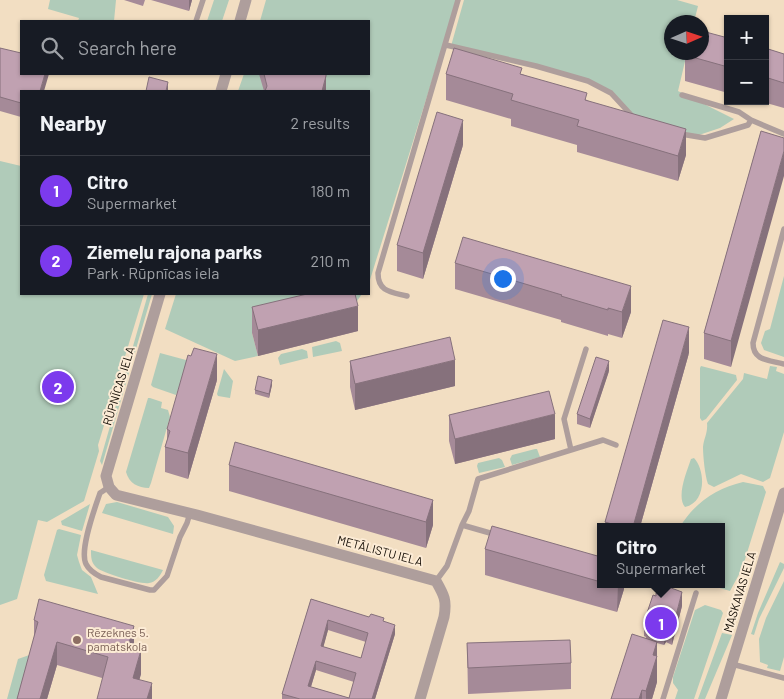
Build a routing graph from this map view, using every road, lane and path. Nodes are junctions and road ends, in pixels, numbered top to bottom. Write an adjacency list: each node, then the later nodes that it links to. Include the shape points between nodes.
1 (203, 0): 4 (lane)
2 (246, 0): 5 (street)
3 (458, 0): 6 (lane)
4 (196, 20)
5 (240, 20)
6 (446, 44): 11 (lane, via 588,81 611,94 635,120); 16 (lane, via 378,273 378,282 384,290)
7 (226, 75): 8 (street)
8 (221, 90)
9 (682, 94): 10 (lane, via 740,112)
10 (750, 120): 12 (lane, via 748,125 705,138); 13 (lane)
11 (642, 122)
12 (675, 132)
13 (784, 134)
14 (784, 229): 18 (lane, via 753,343 753,351 758,357)
15 (160, 295): 21 (street, RŪPNĪCAS IELA, via 106,476)
16 (407, 296)
17 (586, 349): 20 (lane, via 564,419)
18 (784, 364)
19 (616, 445): 20 (lane, via 603,440)
20 (571, 450): 24 (lane, via 478,479)
21 (109, 487): 23 (street, METĀLISTU IELA, via 116,495); 23 (lane, via 100,493 84,551 86,564 101,577 154,590 167,576 180,537)
22 (784, 493): 28 (street, MASKAVAS IELA)
23 (193, 514): 26 (street, METĀLISTU IELA)
24 (462, 525): 25 (lane); 26 (lane, via 447,566)
25 (500, 536)
26 (436, 581): 30 (street, via 446,604)
27 (696, 593): 31 (lane)
28 (732, 664): 29 (lane); 32 (street, MASKAVAS IELA)
29 (784, 678)
30 (420, 699)
31 (663, 699)
32 (722, 699)

